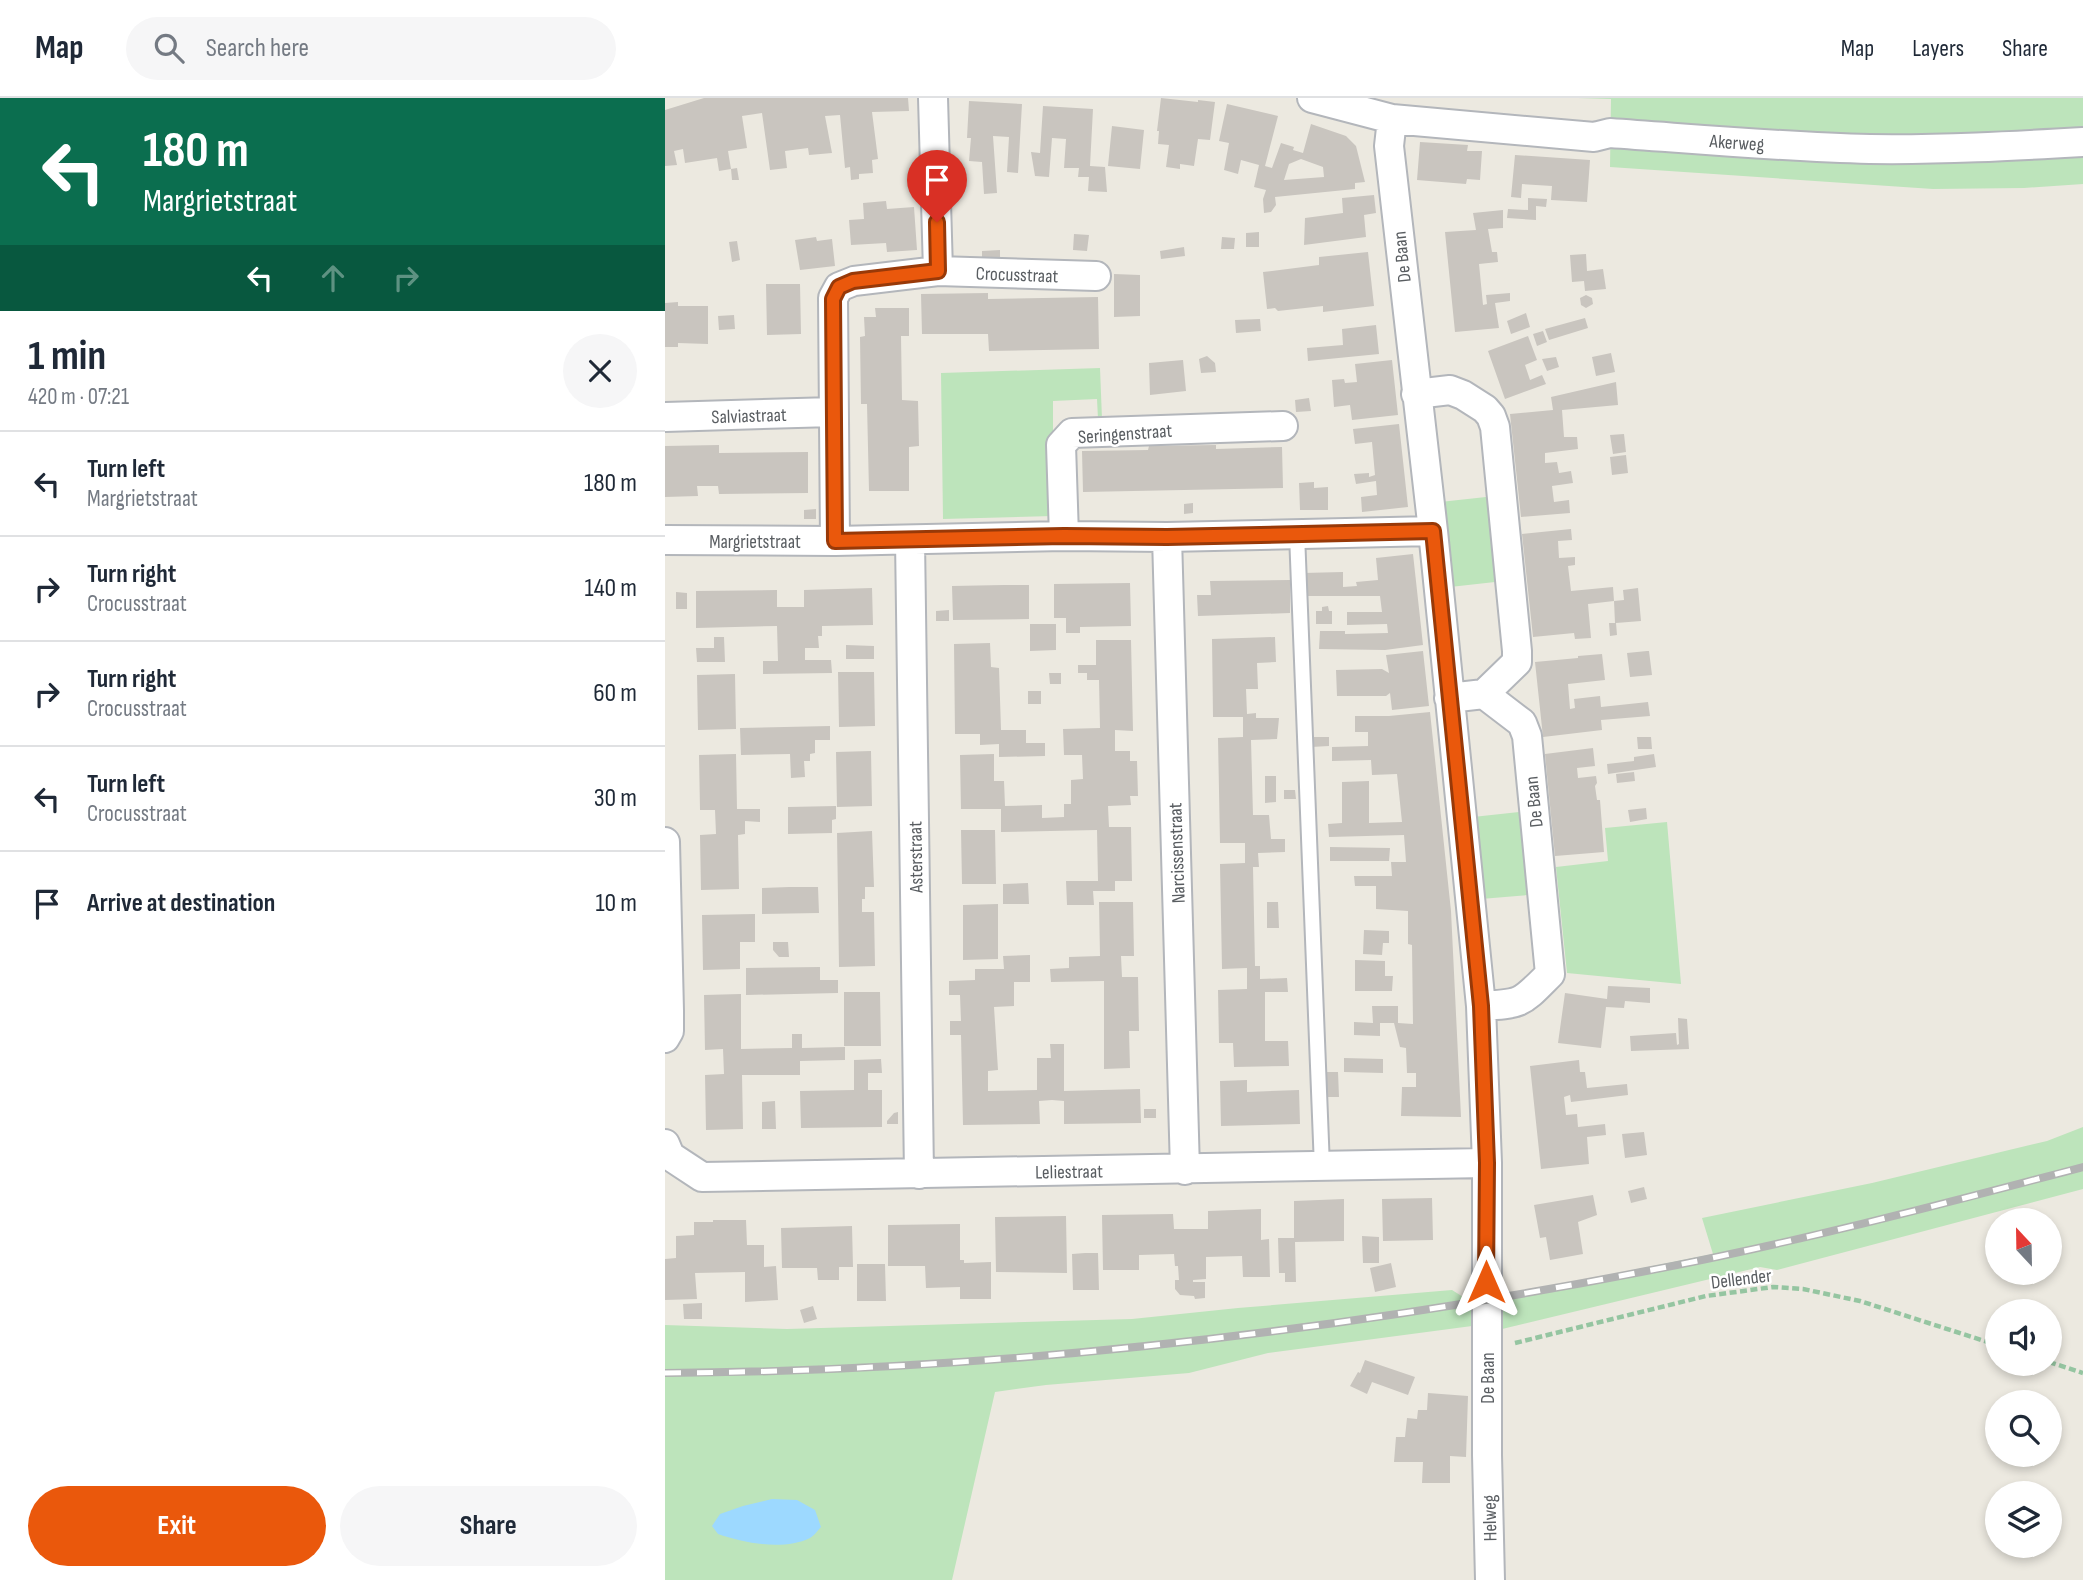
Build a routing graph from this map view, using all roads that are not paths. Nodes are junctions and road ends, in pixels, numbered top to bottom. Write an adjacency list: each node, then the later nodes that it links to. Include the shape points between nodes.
1 (933, 98): 5 (street)
2 (1312, 98): 3 (street, Akerweg)
3 (1392, 119): 4 (street, Akerweg, via 1594,137 1610,133 1871,149); 7 (street, De Baan, via 1389,146)
4 (2083, 142)
5 (938, 271): 6 (street, Crocusstraat); 8 (street, Crocusstraat, via 853,281 839,287 833,299)
6 (1097, 276)
7 (1416, 394): 11 (street, De Baan); 18 (street, via 1450,390 1463,395 1485,409 1495,427 1517,662)
8 (833, 412): 9 (street, Salviastraat); 17 (street, Crocusstraat)
9 (665, 417)
10 (1283, 426): 13 (street, Seringenstraat, via 1072,433 1061,445)
11 (1433, 531): 12 (street, Margrietstraat); 19 (street, De Baan)
12 (1297, 534): 14 (street, Margrietstraat); 25 (lane)
13 (1064, 536): 14 (street, Margrietstraat); 16 (street, Margrietstraat)
14 (1167, 537): 26 (street, Narcissenstraat)
15 (665, 540): 17 (street, Margrietstraat)
16 (910, 540): 17 (street, Margrietstraat); 27 (street, Asterstraat)
17 (835, 541)
18 (1484, 694): 19 (street); 21 (street, De Baan, via 1522,723 1527,736 1551,974 1524,1000)
19 (1449, 698): 21 (street, De Baan)
20 (665, 842): 22 (street, via 669,1031)
21 (1481, 1006): 24 (street, De Baan)
22 (665, 1038)
23 (665, 1144): 27 (street, Leliestraat, via 670,1156 702,1177)
24 (1487, 1163): 25 (street, Leliestraat); 28 (street, De Baan)
25 (1322, 1167): 26 (street, Leliestraat)
26 (1185, 1170): 27 (street, Leliestraat)
27 (919, 1174)
28 (1487, 1455): 29 (street, Helweg)
29 (1490, 1580)

